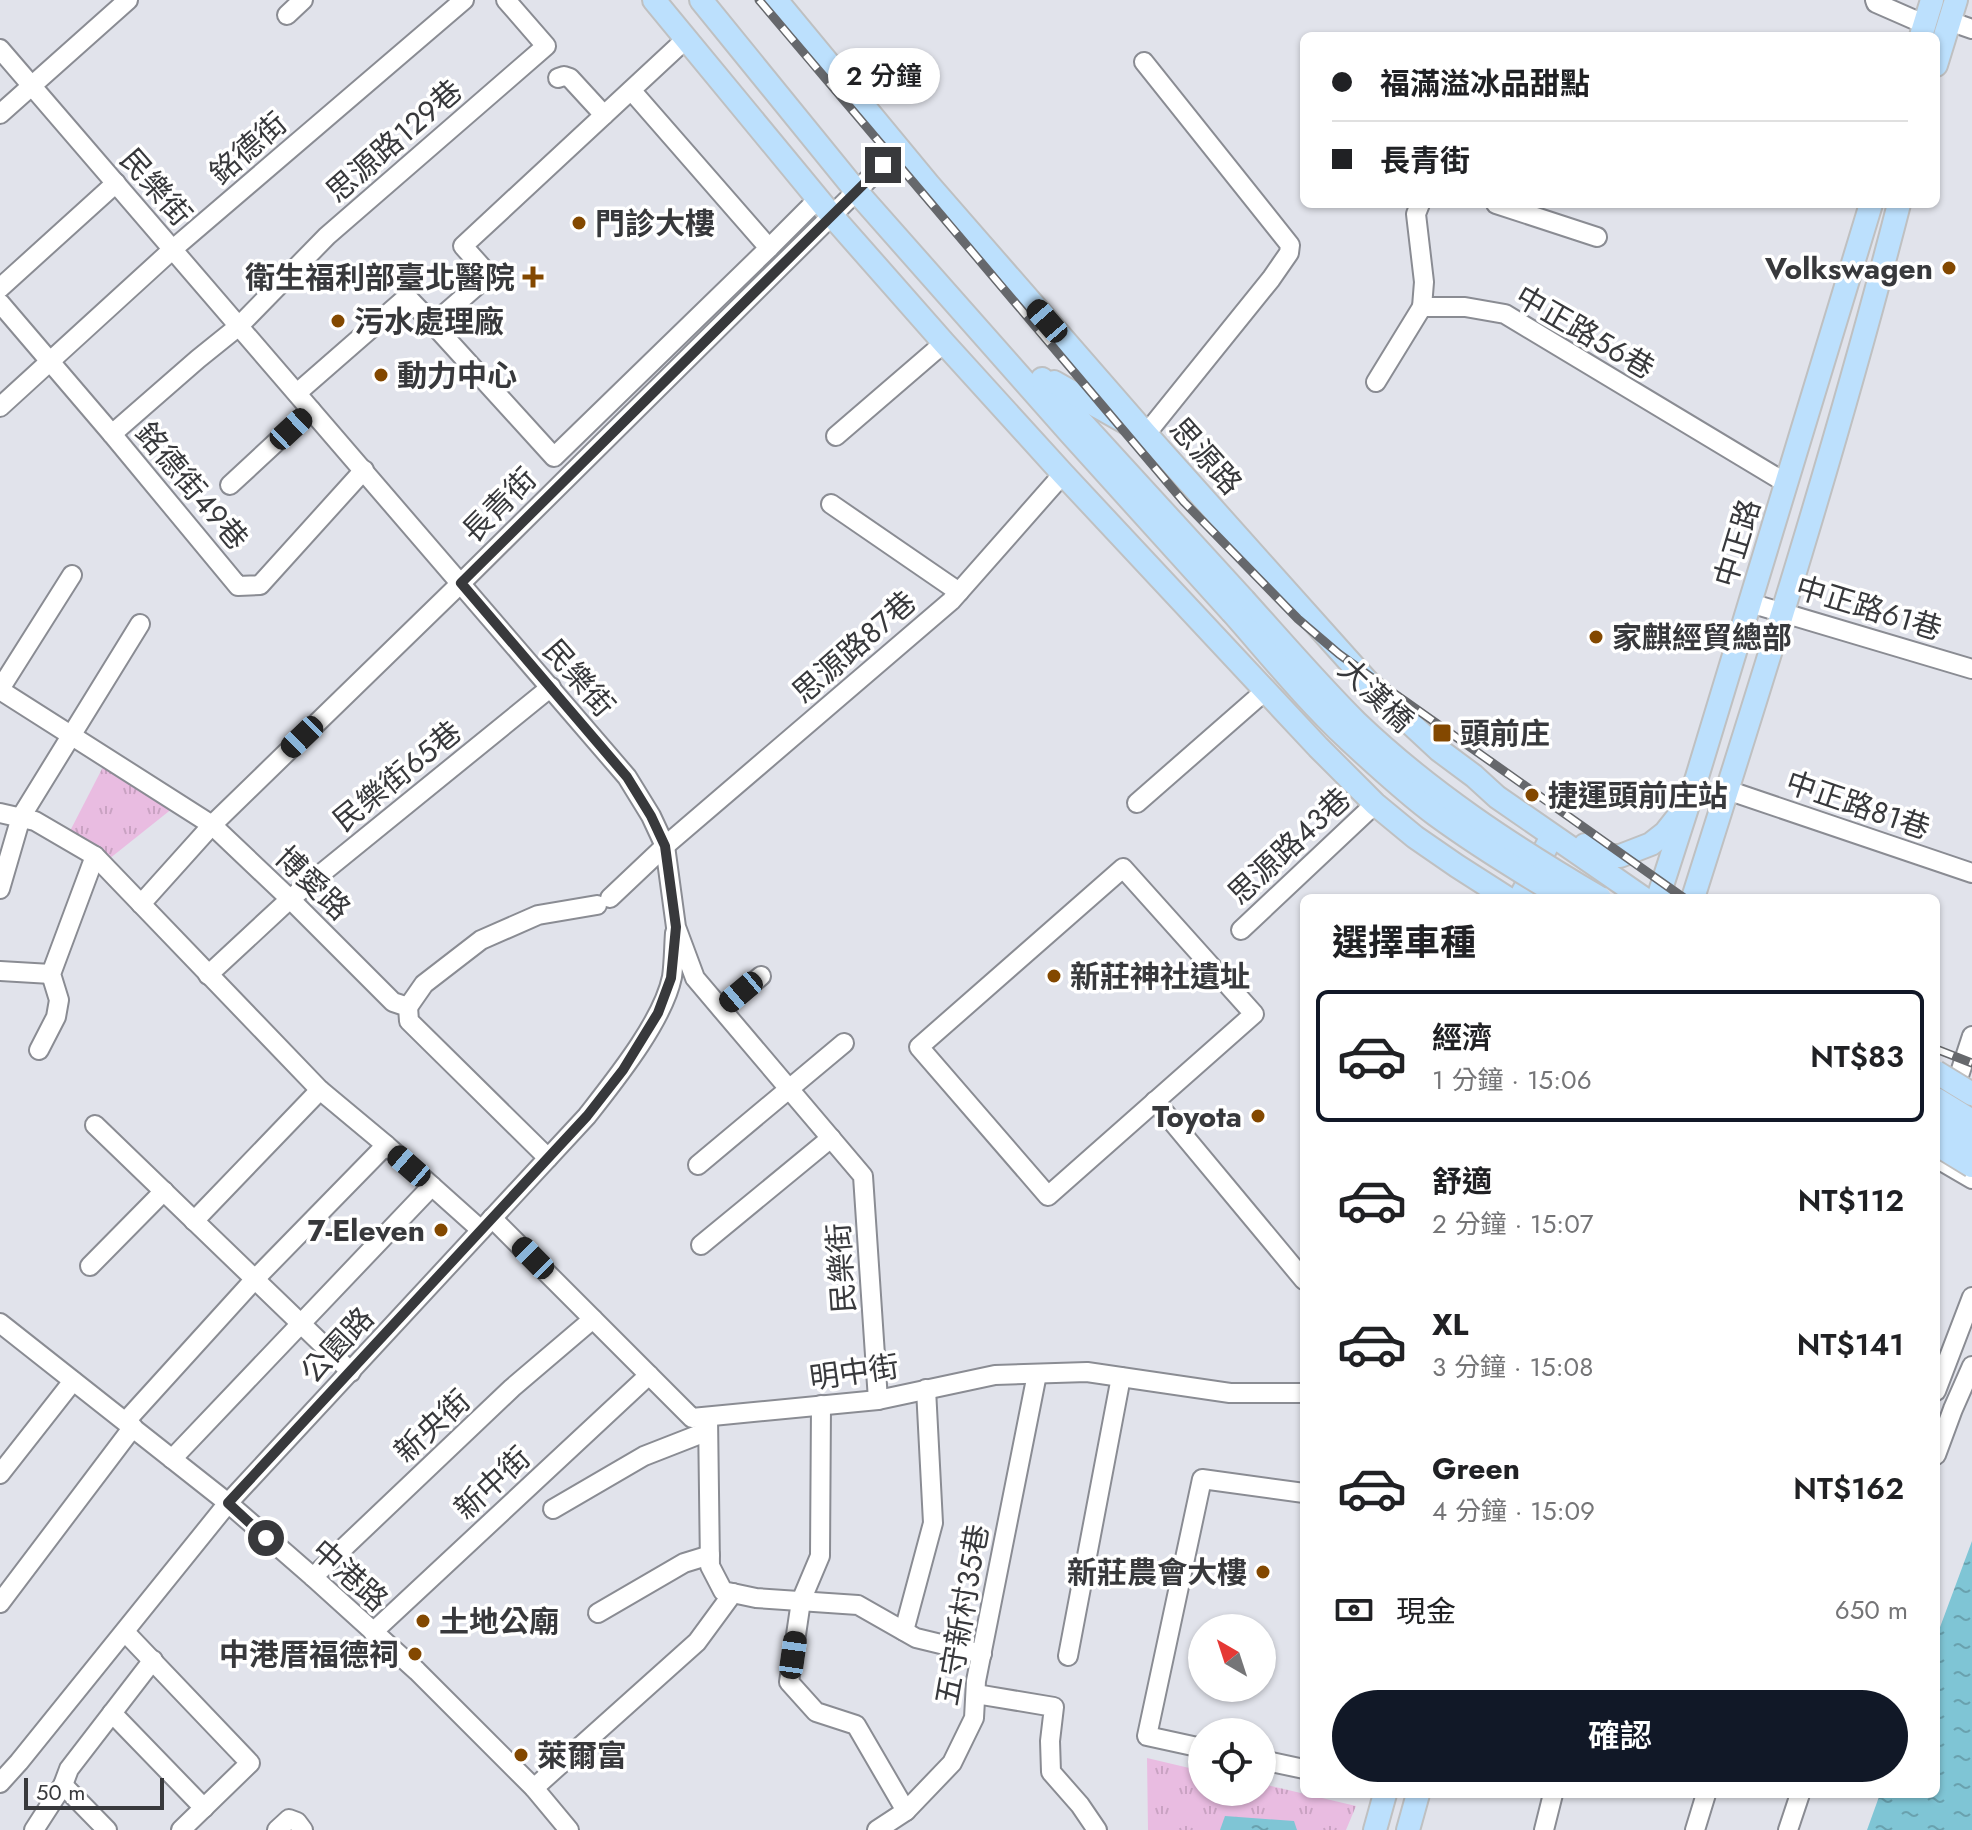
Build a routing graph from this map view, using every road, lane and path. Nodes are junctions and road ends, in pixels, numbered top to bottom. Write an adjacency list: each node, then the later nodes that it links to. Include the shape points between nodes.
1 (128, 0): 20 (street)
2 (303, 0): 12 (street)
3 (464, 0): 35 (street, 銘德街)
4 (506, 0): 40 (street, 思源路129巷, via 546,46 327,236)
5 (654, 0): 15 (main road)
6 (701, 0): 26 (main road)
7 (718, 0): 26 (main road)
8 (776, 0): 24 (main road, 思源路)
9 (1875, 0): 14 (street)
10 (1932, 0): 14 (main road)
11 (1952, 10): 13 (street); 17 (main road)
12 (287, 15)
13 (1972, 29)
14 (1922, 30)
15 (686, 39): 21 (street); 27 (main road)
16 (0, 49): 20 (street, 民樂街)
17 (1940, 51)
18 (1144, 62): 50 (street, via 1290,245 1271,279)
19 (558, 78): 23 (street, via 570,78)
20 (31, 86): 22 (street); 25 (street, 民樂街)
21 (631, 90): 23 (street); 34 (street)
22 (0, 114)
23 (604, 115): 39 (street, via 463,246 489,275)
24 (899, 149): 26 (street, 長青街); 50 (main road, 思源路)
25 (116, 183): 35 (street, 民樂街); 36 (street)
26 (862, 186): 32 (street, 長青街); 43 (main road); 48 (main road)
27 (818, 199): 32 (main road); 34 (street)
28 (1418, 208): 38 (street)
29 (1508, 208): 33 (street)
30 (1870, 208): 54 (main road, 中正路)
31 (1898, 208): 63 (main road, 中正路)
32 (833, 217): 41 (main road); 59 (street, 長青街)
33 (1597, 237)
34 (769, 248): 39 (street, via 554,457)
35 (173, 249): 40 (street, 民樂街); 42 (street, 銘德街)
36 (0, 288)
37 (0, 303): 42 (street, 銘德街49巷)
38 (1422, 307): 44 (street); 54 (street, 中正路56巷, via 1505,314)
39 (433, 324): 45 (street, via 407,297)
40 (239, 326): 45 (street, 民樂街); 49 (street)
41 (944, 343): 51 (street); 53 (main road)
42 (50, 361): 46 (street, 銘德街); 49 (street, 銘德街49巷)
43 (1035, 372): 50 (main road); 62 (main road)
44 (1376, 382)
45 (297, 393): 47 (street, 民樂街)
46 (0, 407)
47 (311, 410): 52 (street, 民樂街); 55 (street)
48 (1070, 433): 57 (main road); 62 (main road)
49 (112, 434): 52 (street, 銘德街49巷, via 238,586 260,585)
50 (1146, 434): 70 (main road, 思源路, via 1366,680)
51 (836, 436)
52 (364, 470): 59 (street, 民樂街)
53 (1063, 474): 57 (main road); 60 (street, 思源路87巷)
54 (1786, 483): 61 (main road, 中正路)
55 (230, 485)
56 (831, 504): 60 (street)
57 (1155, 573): 68 (main road)
58 (72, 575): 67 (street)
59 (461, 583): 66 (street, 民樂街); 78 (street, 長青街)
60 (959, 592): 80 (street, 思源路87巷)
61 (1750, 603): 63 (street, 中正路61巷); 73 (main road, 中正路)
62 (1238, 606): 87 (main road, 大漢橋, bridge, via 1346,738 1437,816); 88 (main road, 大漢橋, bridge, via 1423,780)
63 (1783, 611): 65 (street, 中正路61巷); 71 (main road, 中正路)
64 (140, 624): 69 (street)
65 (1972, 669)
66 (551, 687): 80 (street, 民樂街, via 627,777); 92 (street, 民樂街65巷)
67 (0, 689): 69 (street, 博愛路)
68 (1265, 691): 74 (street); 75 (main road)
69 (72, 736): 77 (street); 78 (street, 博愛路)
70 (1474, 776): 72 (main road, 思源路); 73 (main road, via 1607,856 1651,844)
71 (1727, 790): 83 (street, 中正路81巷); 91 (main road, 中正路)
72 (1497, 797): 79 (main road, 思源路); 82 (main road)
73 (1690, 800): 90 (main road, 中正路)
74 (1137, 803)
75 (1375, 804): 82 (main road); 95 (street, 思源路43巷)
76 (0, 813): 77 (street)
77 (21, 817): 81 (street); 84 (street)
78 (212, 825): 92 (street, 博愛路); 93 (street, 長青街)
79 (1552, 836): 86 (main road); 89 (main road, 思源路)
80 (665, 846): 94 (street, 民樂街); 100 (street, 思源路87巷, via 604,902 538,915 481,940 424,984)
81 (95, 856): 93 (street); 97 (street)
82 (1457, 866): 85 (main road)
83 (1972, 873)
84 (0, 889)
85 (1501, 894)
86 (1522, 894)
87 (1558, 894)
88 (1593, 894)
89 (1637, 894)
90 (1659, 894)
91 (1694, 894)
92 (290, 899): 98 (street, 民樂街65巷); 100 (street, 博愛路, via 393,1002)
93 (141, 904): 98 (street)
94 (676, 927): 101 (street, 民樂街, via 695,978); 120 (street, 公園路, via 671,978 658,1013 623,1070)
95 (1241, 930)
96 (0, 971): 97 (street)
97 (51, 974): 104 (street, via 59,1000)
98 (208, 975): 109 (street)
99 (761, 976): 101 (street)
100 (408, 1007): 120 (street, 博愛路, via 409,1021)
101 (722, 1009): 108 (street, 民樂街)
102 (1972, 1036): 107 (street)
103 (844, 1043): 108 (street)
104 (39, 1050)
105 (1940, 1064): 107 (street)
106 (1940, 1074): 107 (main road, bridge)
107 (1966, 1084): 116 (street)
108 (789, 1088): 115 (street, 民樂街); 122 (street)
109 (320, 1090): 118 (street); 127 (street)
110 (1155, 1101): 110 (street, via 1254,1014 1123,868 919,1047 1048,1196); 131 (street)
111 (1940, 1101): 112 (main road, bridge)
112 (1972, 1121)
113 (1940, 1124): 117 (main road, bridge)
114 (95, 1125): 126 (street)
115 (831, 1138): 129 (street); 146 (street, 民樂街, via 863,1176)
116 (1940, 1139)
117 (1972, 1144)
118 (386, 1145): 125 (street); 132 (street)
119 (1940, 1149): 123 (main road, bridge)
120 (548, 1158): 128 (street, 公園路)
121 (1940, 1160): 124 (street)
122 (698, 1165)
123 (1972, 1166)
124 (1972, 1179)
125 (432, 1186): 128 (street); 136 (street)
126 (164, 1191): 127 (street); 130 (street)
127 (194, 1221): 132 (street)
128 (487, 1224): 134 (street); 138 (street, 公園路)
129 (701, 1245)
130 (90, 1266)
131 (1300, 1275)
132 (254, 1280): 136 (street); 148 (street)
133 (1972, 1297): 143 (street)
134 (593, 1319): 140 (street); 157 (street, 新央街, via 512,1388)
135 (0, 1323): 142 (street, 中港路)
136 (300, 1324): 138 (street); 151 (street)
137 (1972, 1366): 150 (street)
138 (351, 1372): 154 (street, 公園路)
139 (1037, 1374): 141 (street, 明中街); 144 (street, 明中街, via 995,1375); 165 (street, 五守新村35巷)
140 (649, 1375): 149 (street, via 692,1418); 164 (street, 新中街)
141 (1121, 1377): 145 (street, 明中街, via 1230,1393); 166 (street)
142 (73, 1381): 148 (street, 中港路); 152 (street)
143 (1940, 1381)
144 (926, 1389): 146 (street, 明中街); 162 (street, via 933,1523)
145 (1300, 1393)
146 (878, 1400): 147 (street, 明中街)
147 (821, 1405): 149 (street, 明中街); 159 (street, via 820,1556)
148 (129, 1424): 151 (street, 中港路); 160 (street)
149 (708, 1424): 155 (street, 明中街); 156 (street)
150 (1940, 1444)
151 (172, 1459): 154 (street, 中港路)
152 (0, 1474)
153 (1300, 1492): 170 (street, via 1202,1479 1147,1736)
154 (228, 1503): 157 (street, 中港路); 163 (street, 公園路)
155 (553, 1509)
156 (710, 1555): 158 (street, via 723,1591); 161 (street, via 684,1563)
157 (313, 1577): 164 (street, 中港路)
158 (733, 1593): 159 (street); 175 (street, via 697,1642)
159 (801, 1601): 162 (street, via 858,1605); 182 (street, via 789,1682 816,1712 856,1725)
160 (0, 1603)
161 (598, 1613)
162 (904, 1631): 165 (street)
163 (125, 1632): 167 (street); 173 (street, 公園路)
164 (373, 1632): 175 (street, 中港路)
165 (982, 1654): 168 (street, 五守新村35巷)
166 (1068, 1656)
167 (153, 1660): 169 (street); 181 (street, via 250,1763)
168 (976, 1694): 182 (street, 五守新村35巷, via 974,1718 952,1763); 190 (street, via 1054,1707 1051,1772)
169 (112, 1713): 174 (street, via 69,1769); 181 (street)
170 (1188, 1745)
171 (1276, 1763): 172 (street)
172 (1300, 1768)
173 (0, 1783)
174 (63, 1785): 183 (street); 184 (street)
175 (534, 1788): 188 (street, 中港路)
176 (1384, 1798): 191 (main road)
177 (1417, 1798): 192 (main road)
178 (1552, 1798): 193 (street)
179 (1705, 1798): 194 (street)
180 (1799, 1798): 195 (street)
181 (204, 1808): 185 (street)
182 (906, 1811): 189 (street, 五守新村35巷)
183 (34, 1830)
184 (107, 1830)
185 (181, 1830)
186 (277, 1830): 187 (street, via 289,1819)
187 (303, 1830)
188 (569, 1830)
189 (877, 1830)
190 (1097, 1830)
191 (1375, 1830)
192 (1408, 1830)
193 (1544, 1830)
194 (1695, 1830)
195 (1788, 1830)

